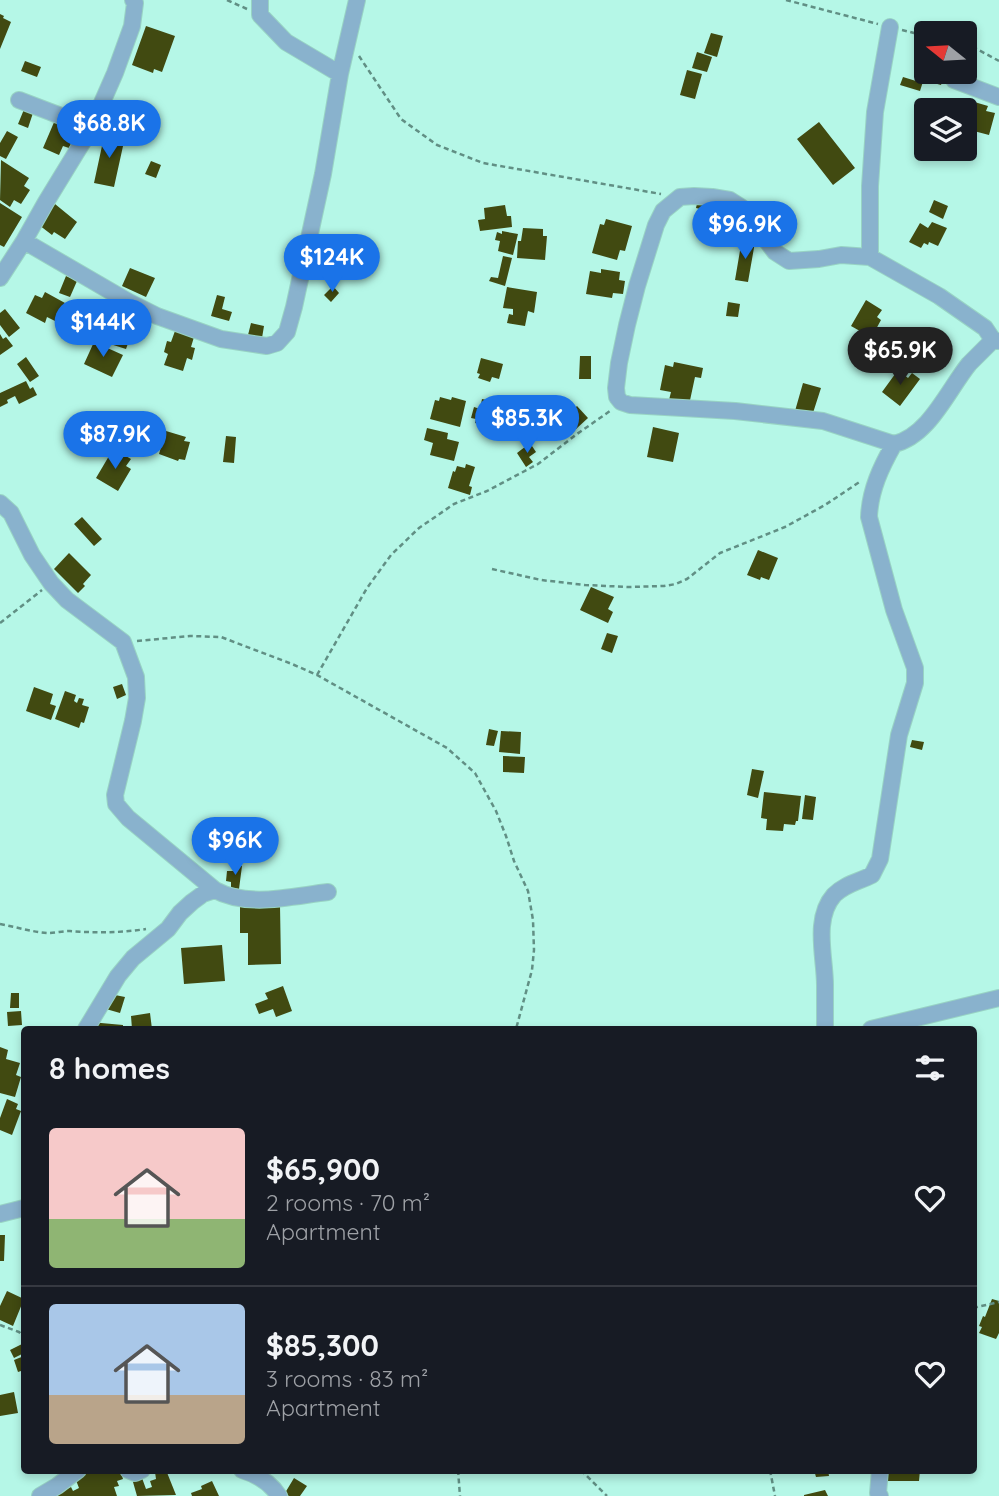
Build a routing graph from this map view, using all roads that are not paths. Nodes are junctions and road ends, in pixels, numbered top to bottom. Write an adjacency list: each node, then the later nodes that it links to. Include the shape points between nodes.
1 (133, 0): 9 (street, via 132,26)
2 (357, 0): 5 (street)
3 (260, 7): 5 (street, via 286,42)
4 (890, 27): 11 (street, via 875,112)
5 (340, 74): 10 (street, via 295,307 287,332 277,343 267,346 221,339 157,316)
6 (965, 84): 7 (street)
7 (999, 97)
8 (19, 100): 9 (street)
9 (90, 130): 10 (street)
10 (24, 241): 12 (street)
11 (870, 257): 13 (street, via 939,296); 14 (street, via 789,261 775,253 741,207 730,200 680,197 663,211 656,225 619,363 617,397 630,405 823,421)
12 (0, 278)
13 (996, 341): 14 (street, via 969,365 918,433)
14 (894, 444): 20 (street, via 874,486 869,517 915,668 915,683 900,735 880,859 872,874 845,885 832,897 825,913 821,929)
15 (0, 503): 16 (street, via 11,513 51,583 123,642 136,677 137,698 116,804)
16 (215, 890): 17 (street, via 250,901); 19 (street, via 192,902 133,958)
17 (328, 892)
18 (999, 998): 21 (street)
19 (88, 1026)
20 (825, 1026)
21 (886, 1026)
22 (21, 1209): 23 (street)
23 (0, 1214)
24 (73, 1474): 27 (street)
25 (251, 1474): 28 (street)
26 (880, 1474): 29 (street)
27 (40, 1496)
28 (279, 1496)
29 (880, 1496)

